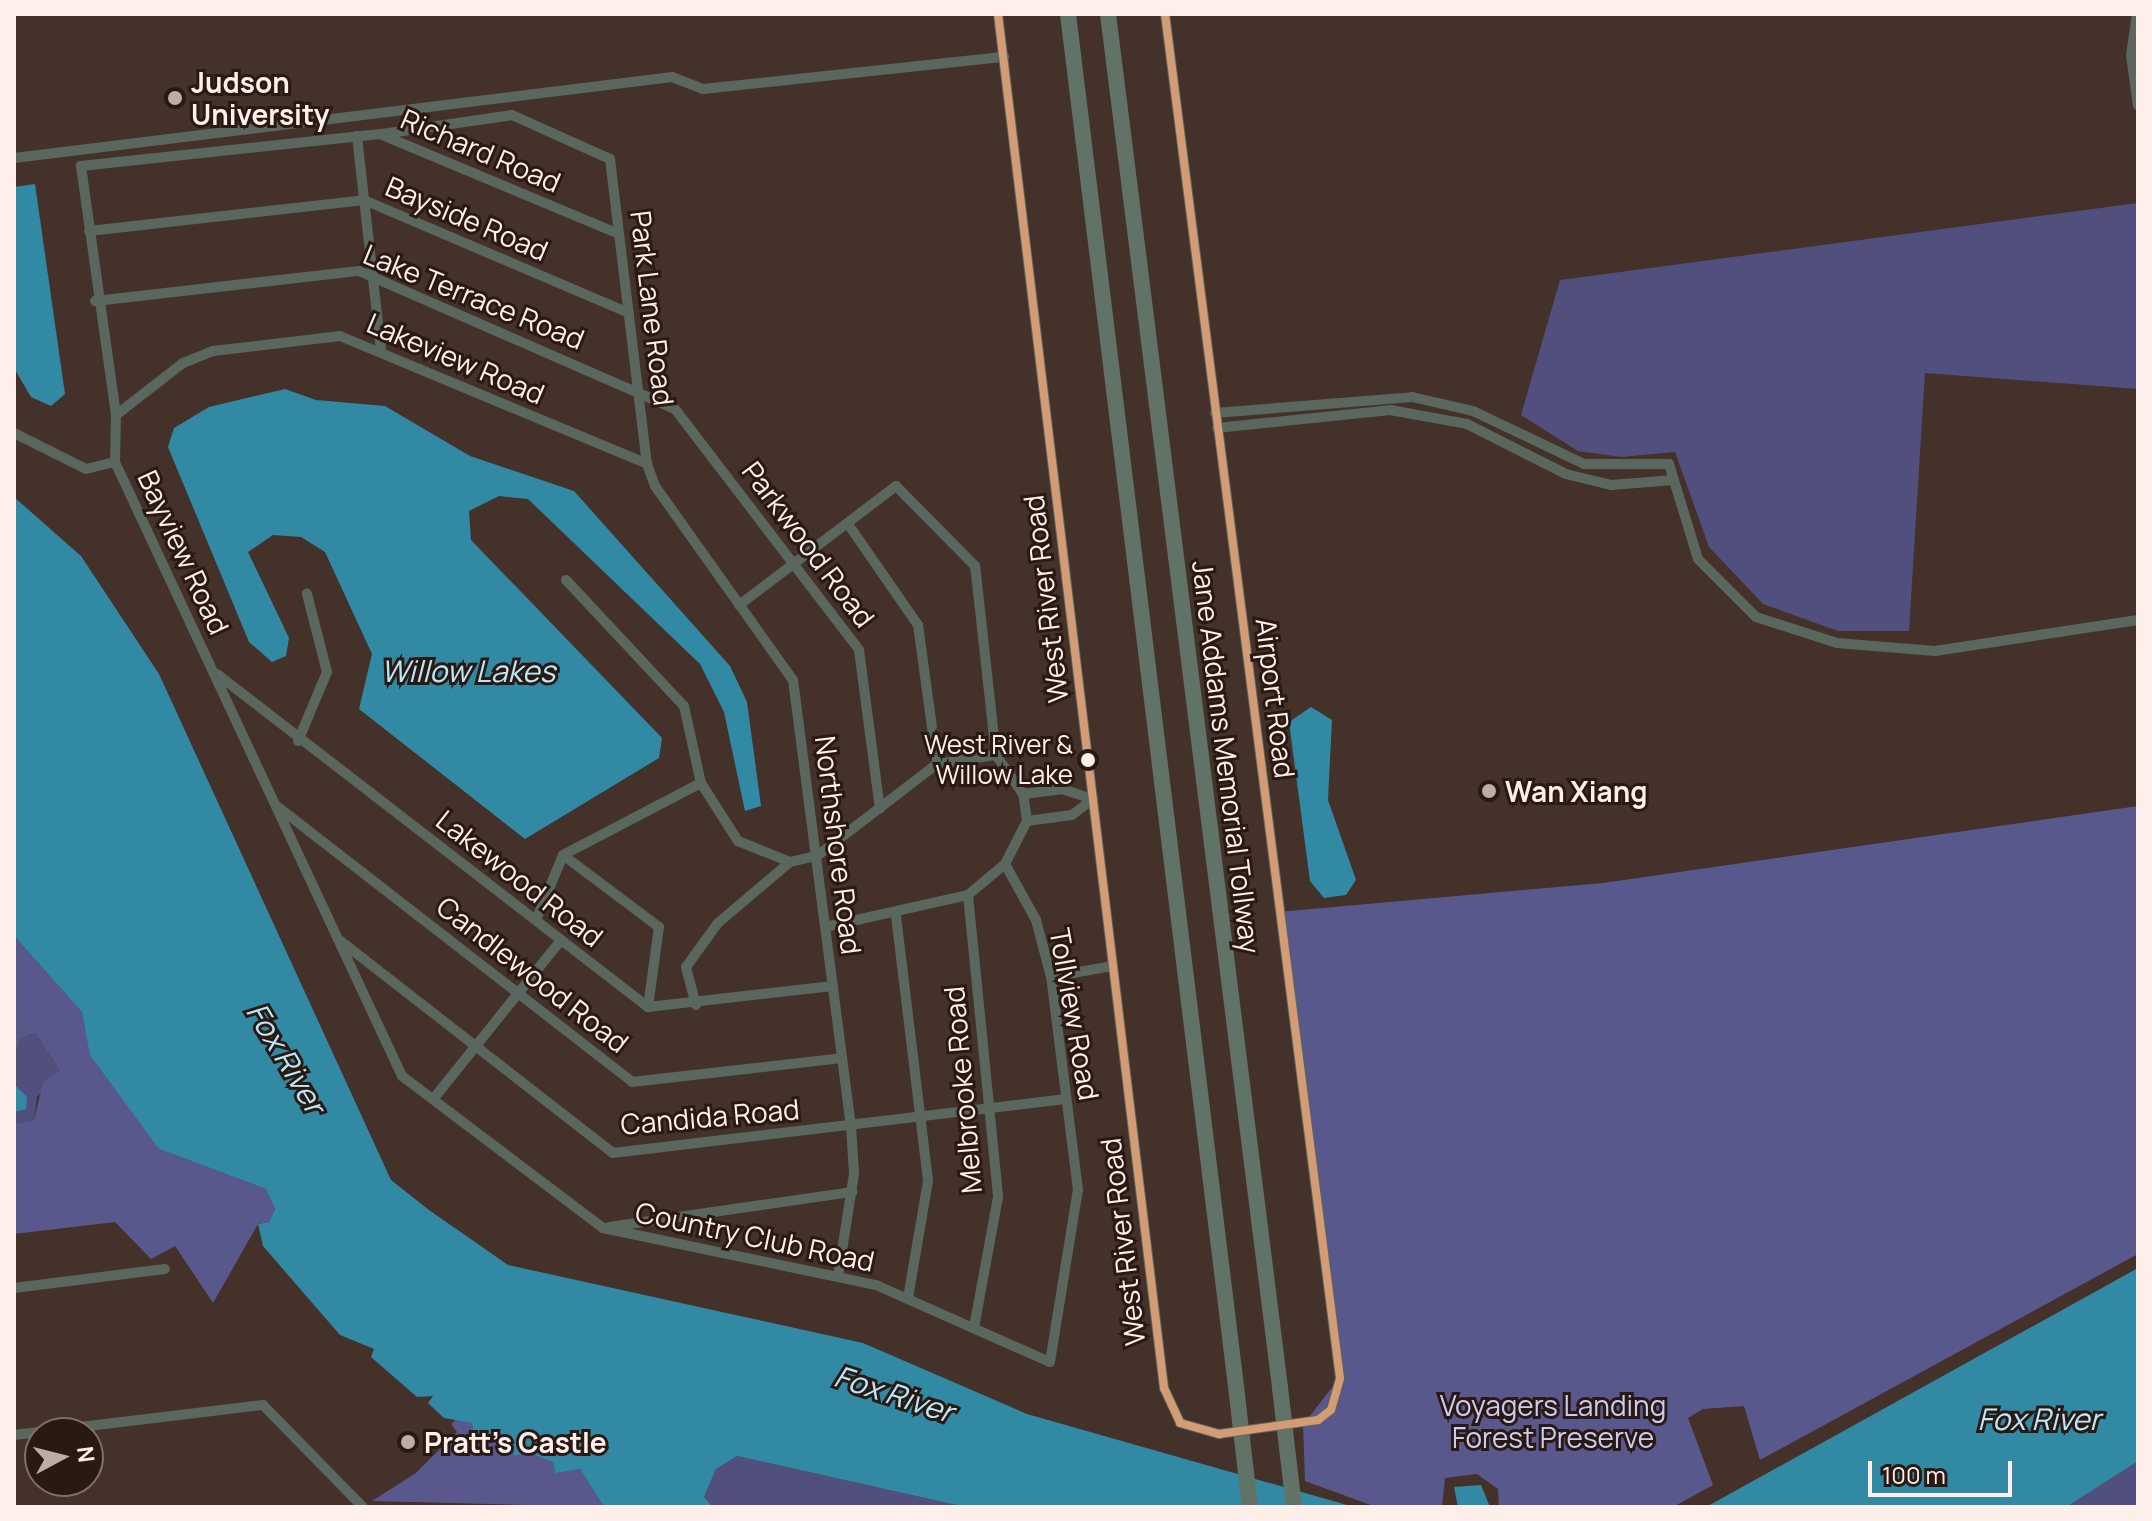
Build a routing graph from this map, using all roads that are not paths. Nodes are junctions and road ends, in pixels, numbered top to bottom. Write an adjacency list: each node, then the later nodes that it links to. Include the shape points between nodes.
1 (998, 14): 7 (street, West River Road)
2 (1059, 14): 8 (highway)
3 (1068, 14): 8 (highway)
4 (1108, 14): 82 (highway, Jane Addams Memorial Tollway, bridge)
5 (1165, 14): 23 (street, Airport Road)
6 (2137, 14): 9 (street, via 2131,55)
7 (1004, 57): 12 (street, via 703,89 672,77); 43 (street, West River Road)
8 (1075, 89): 81 (highway, bridge)
9 (2138, 106)
10 (380, 134): 11 (street, Richard Road); 16 (street, Richard Road); 16 (street, Park Lane Road, via 512,115 610,159)
11 (357, 136): 13 (street, Richard Road); 14 (street)
12 (14, 158)
13 (81, 166): 15 (street, Bayview Road)
14 (364, 200): 15 (street, Bayside Road); 17 (street); 19 (street, Bayside Road)
15 (89, 231): 18 (street, Bayview Road)
16 (619, 234): 19 (street, Park Lane Road)
17 (372, 275): 18 (street, Lake Terrace Road, via 340,270); 20 (street); 21 (street, Lake Terrace Road)
18 (95, 301): 24 (street, Bayview Road)
19 (629, 313): 21 (street, Park Lane Road)
20 (381, 349): 24 (street, Lakeview Road, via 340,336 213,351 183,363); 29 (street, Lakeview Road)
21 (641, 391): 29 (street, Park Lane Road); 32 (street, Parkwood Road, via 675,409)
22 (1460, 407): 23 (street, via 1375,396); 25 (street); 30 (street, via 1584,464 1669,464)
23 (1215, 413): 26 (street, Airport Road)
24 (116, 415): 28 (street, Bayview Road)
25 (1456, 421): 26 (street, via 1390,410); 30 (street, via 1566,474 1611,485)
26 (1217, 428): 78 (street, Airport Road, via 1340,1378 1331,1410 1318,1420)
27 (14, 433): 28 (street, via 86,469)
28 (115, 462): 37 (street, Bayview Road)
29 (647, 464): 35 (street, Northshore Road)
30 (1674, 480): 36 (street, via 1708,568 1756,617 1837,643 1935,651)
31 (848, 524): 32 (street); 39 (street, via 896,486 975,566); 40 (street, via 918,625)
32 (796, 565): 35 (street); 45 (street, Parkwood Road, via 859,650)
33 (566, 580): 41 (street, via 684,706)
34 (307, 594): 38 (street, via 327,672)
35 (739, 605): 48 (street, Northshore Road, via 793,680)
36 (2138, 620)
37 (215, 673): 38 (street, Lakewood Road); 44 (street, Bayview Road)
38 (298, 741): 53 (street, Lakewood Road)
39 (996, 755): 40 (street); 42 (street)
40 (937, 764): 45 (street)
41 (701, 783): 47 (street); 49 (street, via 738,841)
42 (1023, 794): 43 (street, via 1062,789); 46 (street)
43 (1093, 799): 46 (street, via 1072,815); 57 (street, West River Road)
44 (276, 805): 55 (street, Bayview Road); 60 (street, Candlewood Road)
45 (880, 809): 48 (street)
46 (1027, 821): 50 (street)
47 (563, 855): 53 (street); 62 (street, via 659,927)
48 (817, 856): 49 (street); 54 (street, Northshore Road)
49 (790, 862): 61 (street, via 718,923 686,967)
50 (1005, 864): 51 (street); 58 (street, Tollview Road, via 1036,920)
51 (968, 895): 52 (street); 67 (street, Melbrooke Road)
52 (896, 916): 54 (street); 68 (street)
53 (536, 920): 56 (street, Lakewood Road)
54 (825, 927): 59 (street, Northshore Road)
55 (333, 935): 63 (street, Candida Road); 65 (street, Country Club Road, via 402,1076)
56 (561, 940): 60 (street); 62 (street, Lakewood Road)
57 (1113, 966): 58 (street); 78 (street, West River Road, via 1170,1409 1199,1432)
58 (1051, 977): 66 (street, Tollview Road)
59 (833, 986): 61 (street); 64 (street, Northshore Road)
60 (516, 995): 63 (street); 64 (street, Candlewood Road, via 632,1082)
61 (696, 1005): 62 (street)
62 (648, 1007)
63 (474, 1046): 65 (street); 69 (street, Candida Road, via 613,1153)
64 (842, 1058): 69 (street, Northshore Road)
65 (434, 1098): 71 (street, Country Club Road)
66 (1066, 1099): 67 (street, Candida Road); 77 (street, Tollview Road, via 1078,1190)
67 (992, 1107): 68 (street, Candida Road); 76 (street, Melbrooke Road, via 998,1197)
68 (922, 1117): 69 (street, Candida Road); 75 (street, via 928,1181)
69 (851, 1126): 70 (street, Northshore Road)
70 (852, 1192): 71 (street); 73 (street, Northshore Road)
71 (603, 1228): 73 (street, Country Club Road)
72 (165, 1269): 74 (street)
73 (838, 1276): 75 (street, Country Club Road)
74 (14, 1288)
75 (908, 1298): 76 (street, Country Club Road)
76 (974, 1328): 77 (street, Country Club Road)
77 (1050, 1362)
78 (1263, 1430)
79 (14, 1435): 80 (street, via 263,1405)
80 (363, 1507)
81 (1250, 1507)
82 (1294, 1507)

